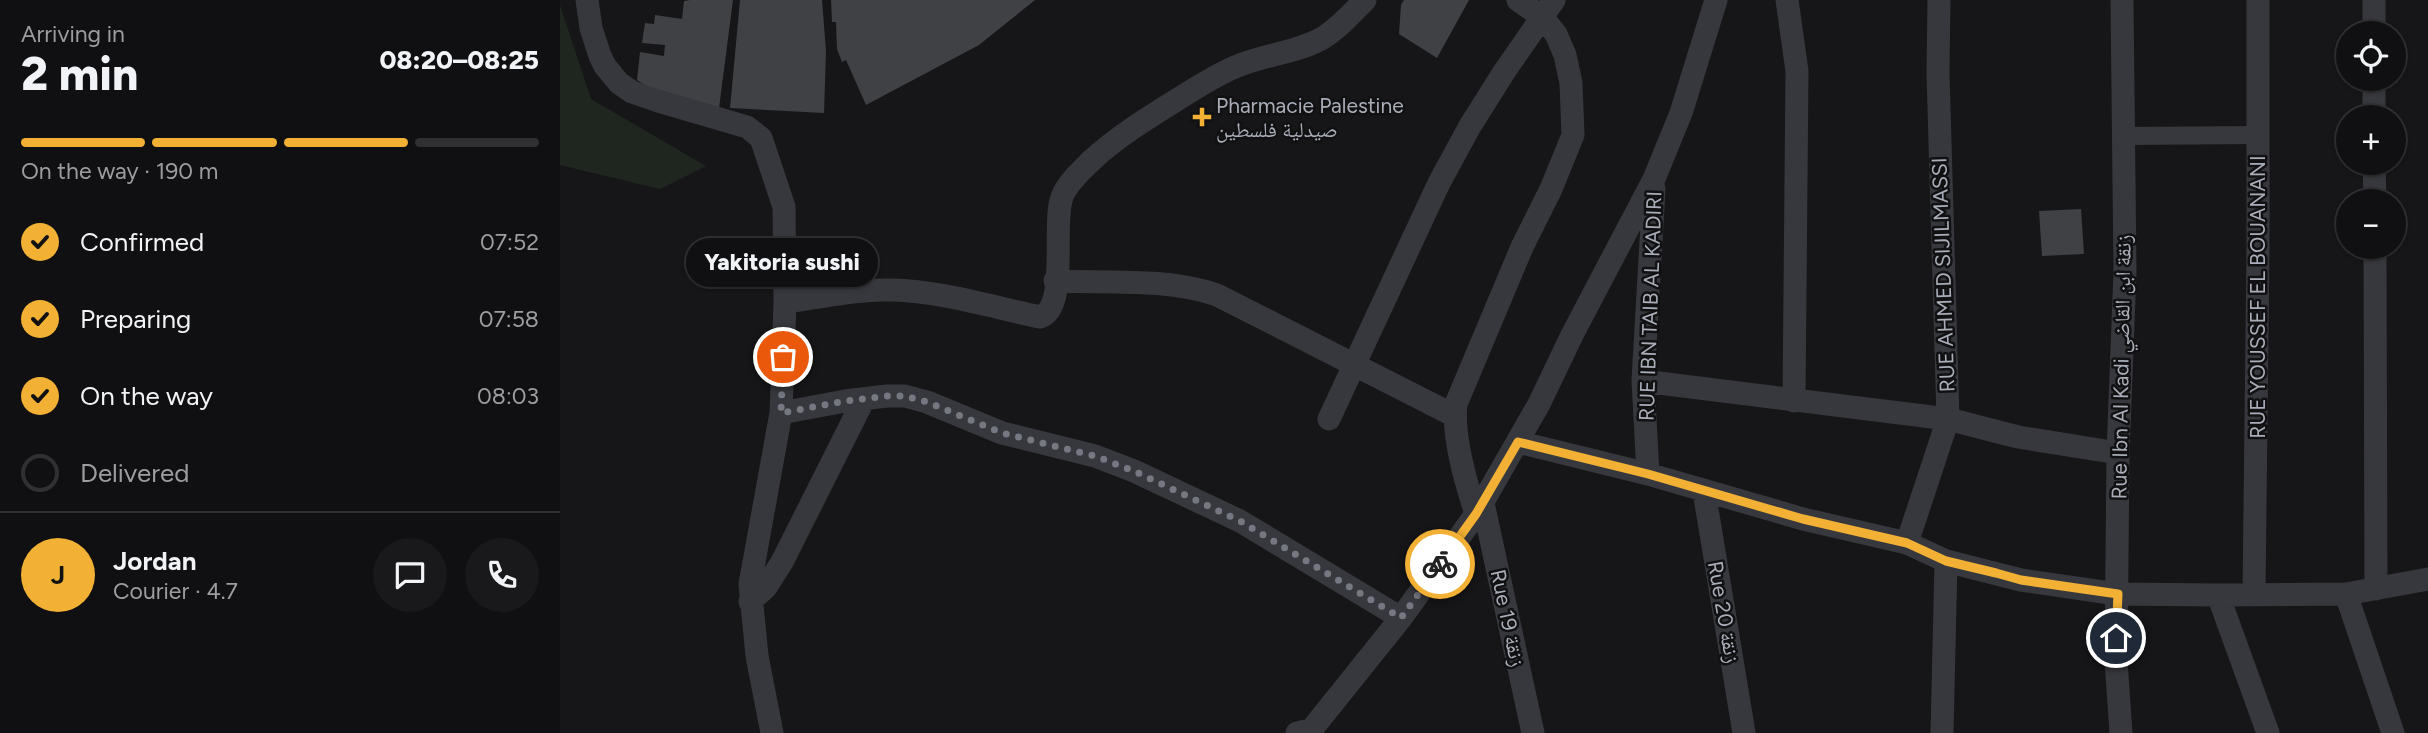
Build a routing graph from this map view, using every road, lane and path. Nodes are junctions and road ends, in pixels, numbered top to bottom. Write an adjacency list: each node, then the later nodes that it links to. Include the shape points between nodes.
1 (587, 0): 17 (street, via 600,56 625,88 736,122 761,138 784,207)
2 (1364, 0): 16 (street, via 1320,39 1231,68 1102,151 1063,193)
3 (1518, 0): 10 (street)
4 (1716, 0): 14 (street, via 1681,113)
5 (1787, 0): 21 (street, via 1797,71)
6 (1939, 0): 25 (street, RUE AHMED SIJILMASSI, via 1937,73)
7 (2122, 0): 12 (street, Rue Ibn Al Kadi زنقة ابن القاضي)
8 (2258, 0): 13 (street, RUE YOUSSEF EL BOUANANI)
9 (2374, 0): 11 (street)
10 (1548, 8): 18 (street, via 1490,93 1439,183); 23 (street, via 1567,62 1573,135 1470,369)
11 (2374, 21)
12 (2124, 135): 13 (street); 27 (street, Rue Ibn Al Kadi زنقة ابن القاضي, via 2125,272)
13 (2259, 135): 36 (street, RUE YOUSSEF EL BOUANANI)
14 (1654, 179): 19 (street, RUE IBN TAIB AL KADIRI); 26 (street)
15 (2375, 259): 34 (street)
16 (1055, 281): 17 (street, via 1051,310 1040,317 893,290); 18 (street, via 1196,288 1232,301)
17 (785, 302): 22 (street)
18 (1356, 364): 23 (street); 24 (street)
19 (1643, 381): 21 (street); 28 (street, RUE IBN TAIB AL KADIRI)
20 (864, 399): 22 (street); 39 (street, via 782,562); 40 (street, via 896,395 916,399 1002,433 1095,456 1134,471 1240,521)
21 (1794, 401): 25 (street)
22 (781, 413): 39 (street)
23 (1455, 416): 30 (street, Rue 19 زنقة, via 1462,459)
24 (1329, 419)
25 (1948, 419): 27 (street, via 2018,437); 31 (street, RUE AHMED SIJILMASSI)
26 (1518, 442): 28 (street); 30 (street)
27 (2118, 453): 35 (street, Rue Ibn Al Kadi زنقة ابن القاضي)
28 (1648, 474): 29 (street)
29 (1704, 491): 31 (street); 44 (street, Rue 20 زنقة)
30 (1480, 509): 40 (street); 43 (street, Rue 19 زنقة)
31 (1907, 543): 32 (street)
32 (1946, 561): 35 (street, via 2021,580); 45 (street)
33 (2428, 579): 34 (street)
34 (2376, 589): 37 (street)
35 (2118, 594): 38 (street); 46 (street, Rue Ibn Al Kadi زنقة ابن القاضي)
36 (2254, 594): 37 (street); 38 (street)
37 (2346, 594): 48 (street)
38 (2218, 595): 47 (street)
39 (750, 602): 41 (street)
40 (1401, 618): 42 (street)
41 (770, 731)
42 (1307, 732)
43 (1533, 733)
44 (1744, 733)
45 (1942, 733)
46 (2121, 733)
47 (2268, 733)
48 (2393, 733)

